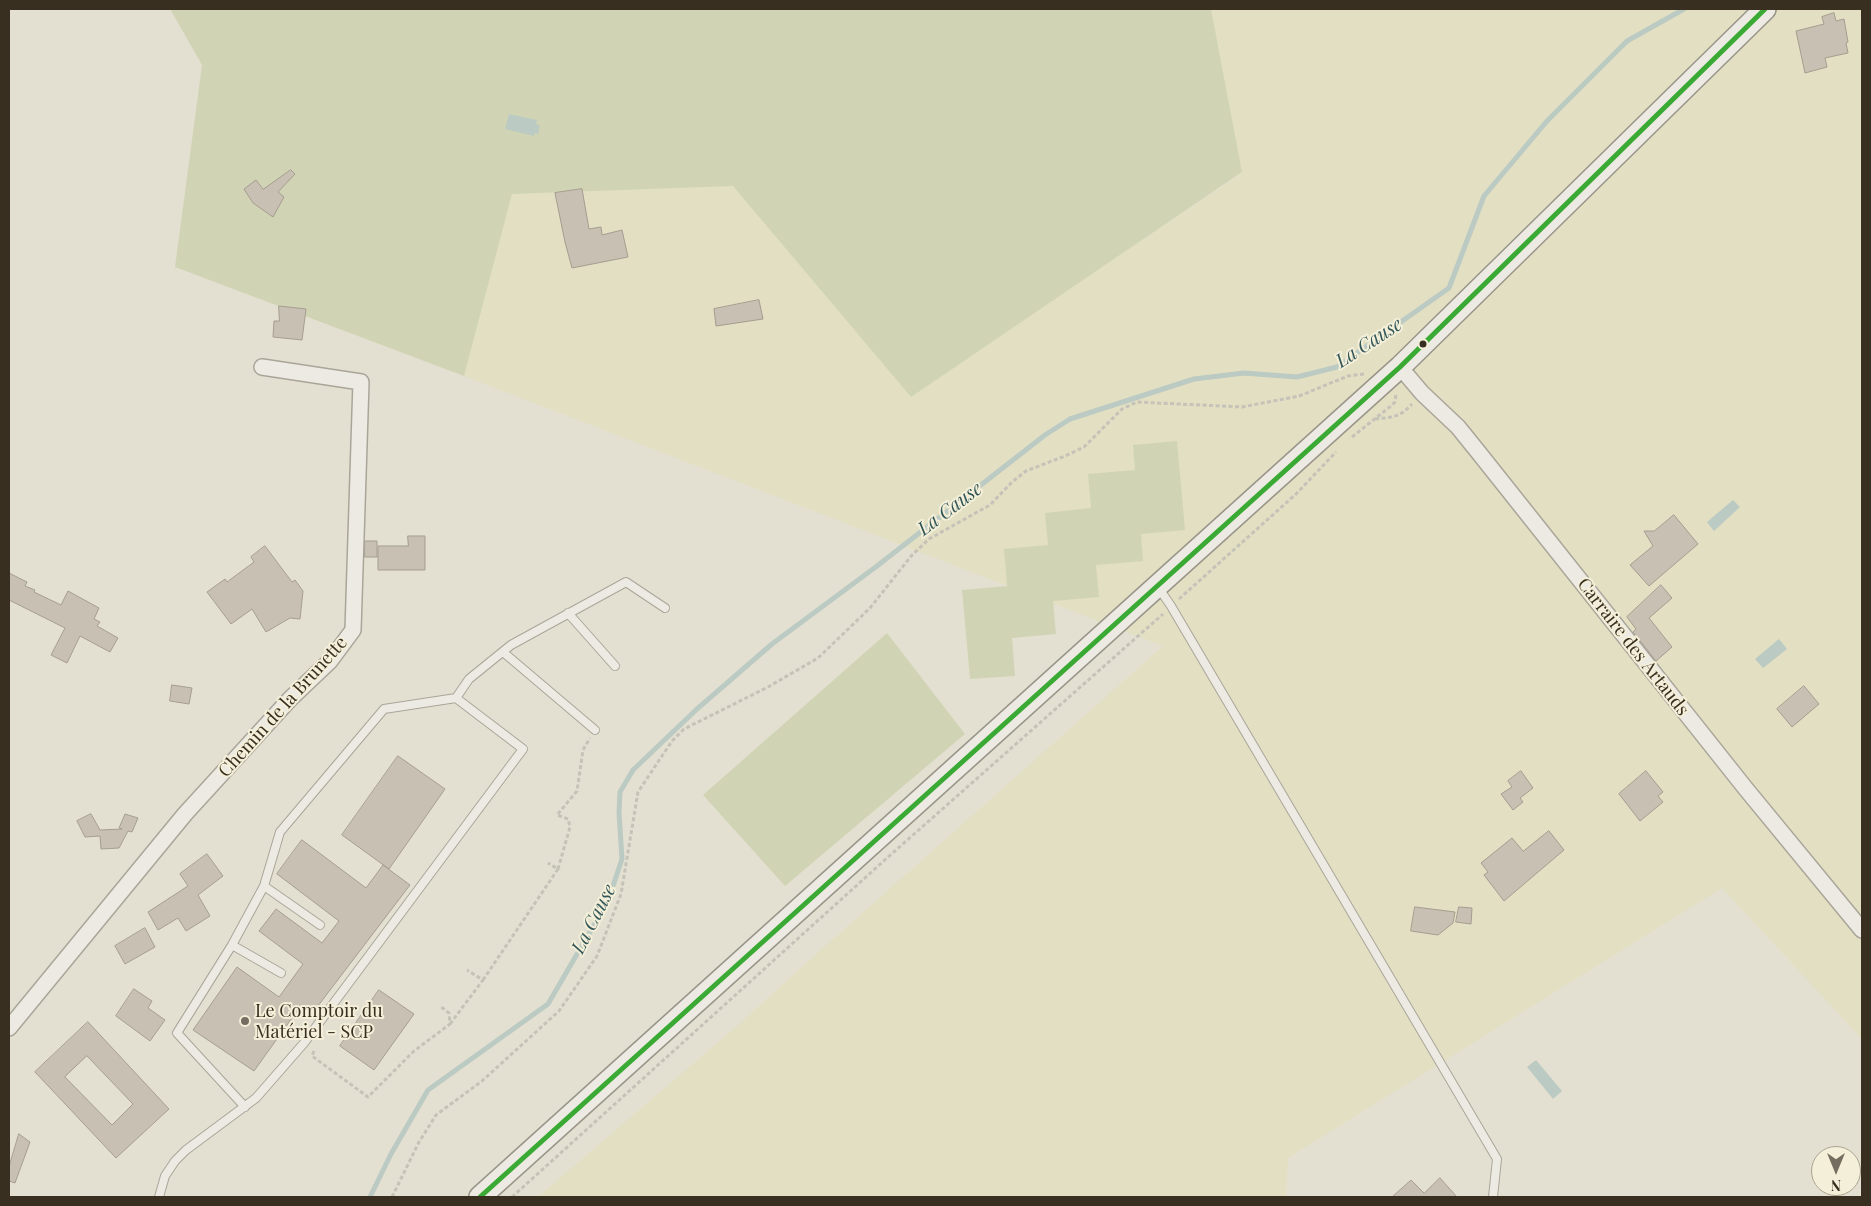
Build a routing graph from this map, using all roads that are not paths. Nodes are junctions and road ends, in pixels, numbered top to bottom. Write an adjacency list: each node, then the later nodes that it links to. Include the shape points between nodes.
1 (1765, 9): 3 (street)
2 (262, 367): 16 (street, Chemin de la Brunette, via 361,382 353,630 330,661 290,699 185,814)
3 (1403, 371): 4 (street); 13 (street, Carraire des Artauds, via 1491,468)
4 (1157, 585): 19 (street); 20 (lane, via 1497,1159)
5 (665, 608): 6 (lane, via 626,582)
6 (568, 613): 7 (lane); 8 (lane)
7 (502, 652): 9 (lane, via 469,679); 10 (lane)
8 (615, 666)
9 (456, 698): 11 (lane, via 384,709 280,832); 17 (lane, via 523,750 304,1043)
10 (595, 730)
11 (264, 886): 12 (lane); 14 (lane)
12 (320, 925)
13 (1862, 930)
14 (232, 945): 15 (lane); 17 (lane, via 177,1033)
15 (282, 972)
16 (9, 1028)
17 (245, 1107): 18 (lane, via 175,1161 165,1176)
18 (159, 1197)
19 (480, 1197)
20 (1493, 1197)

